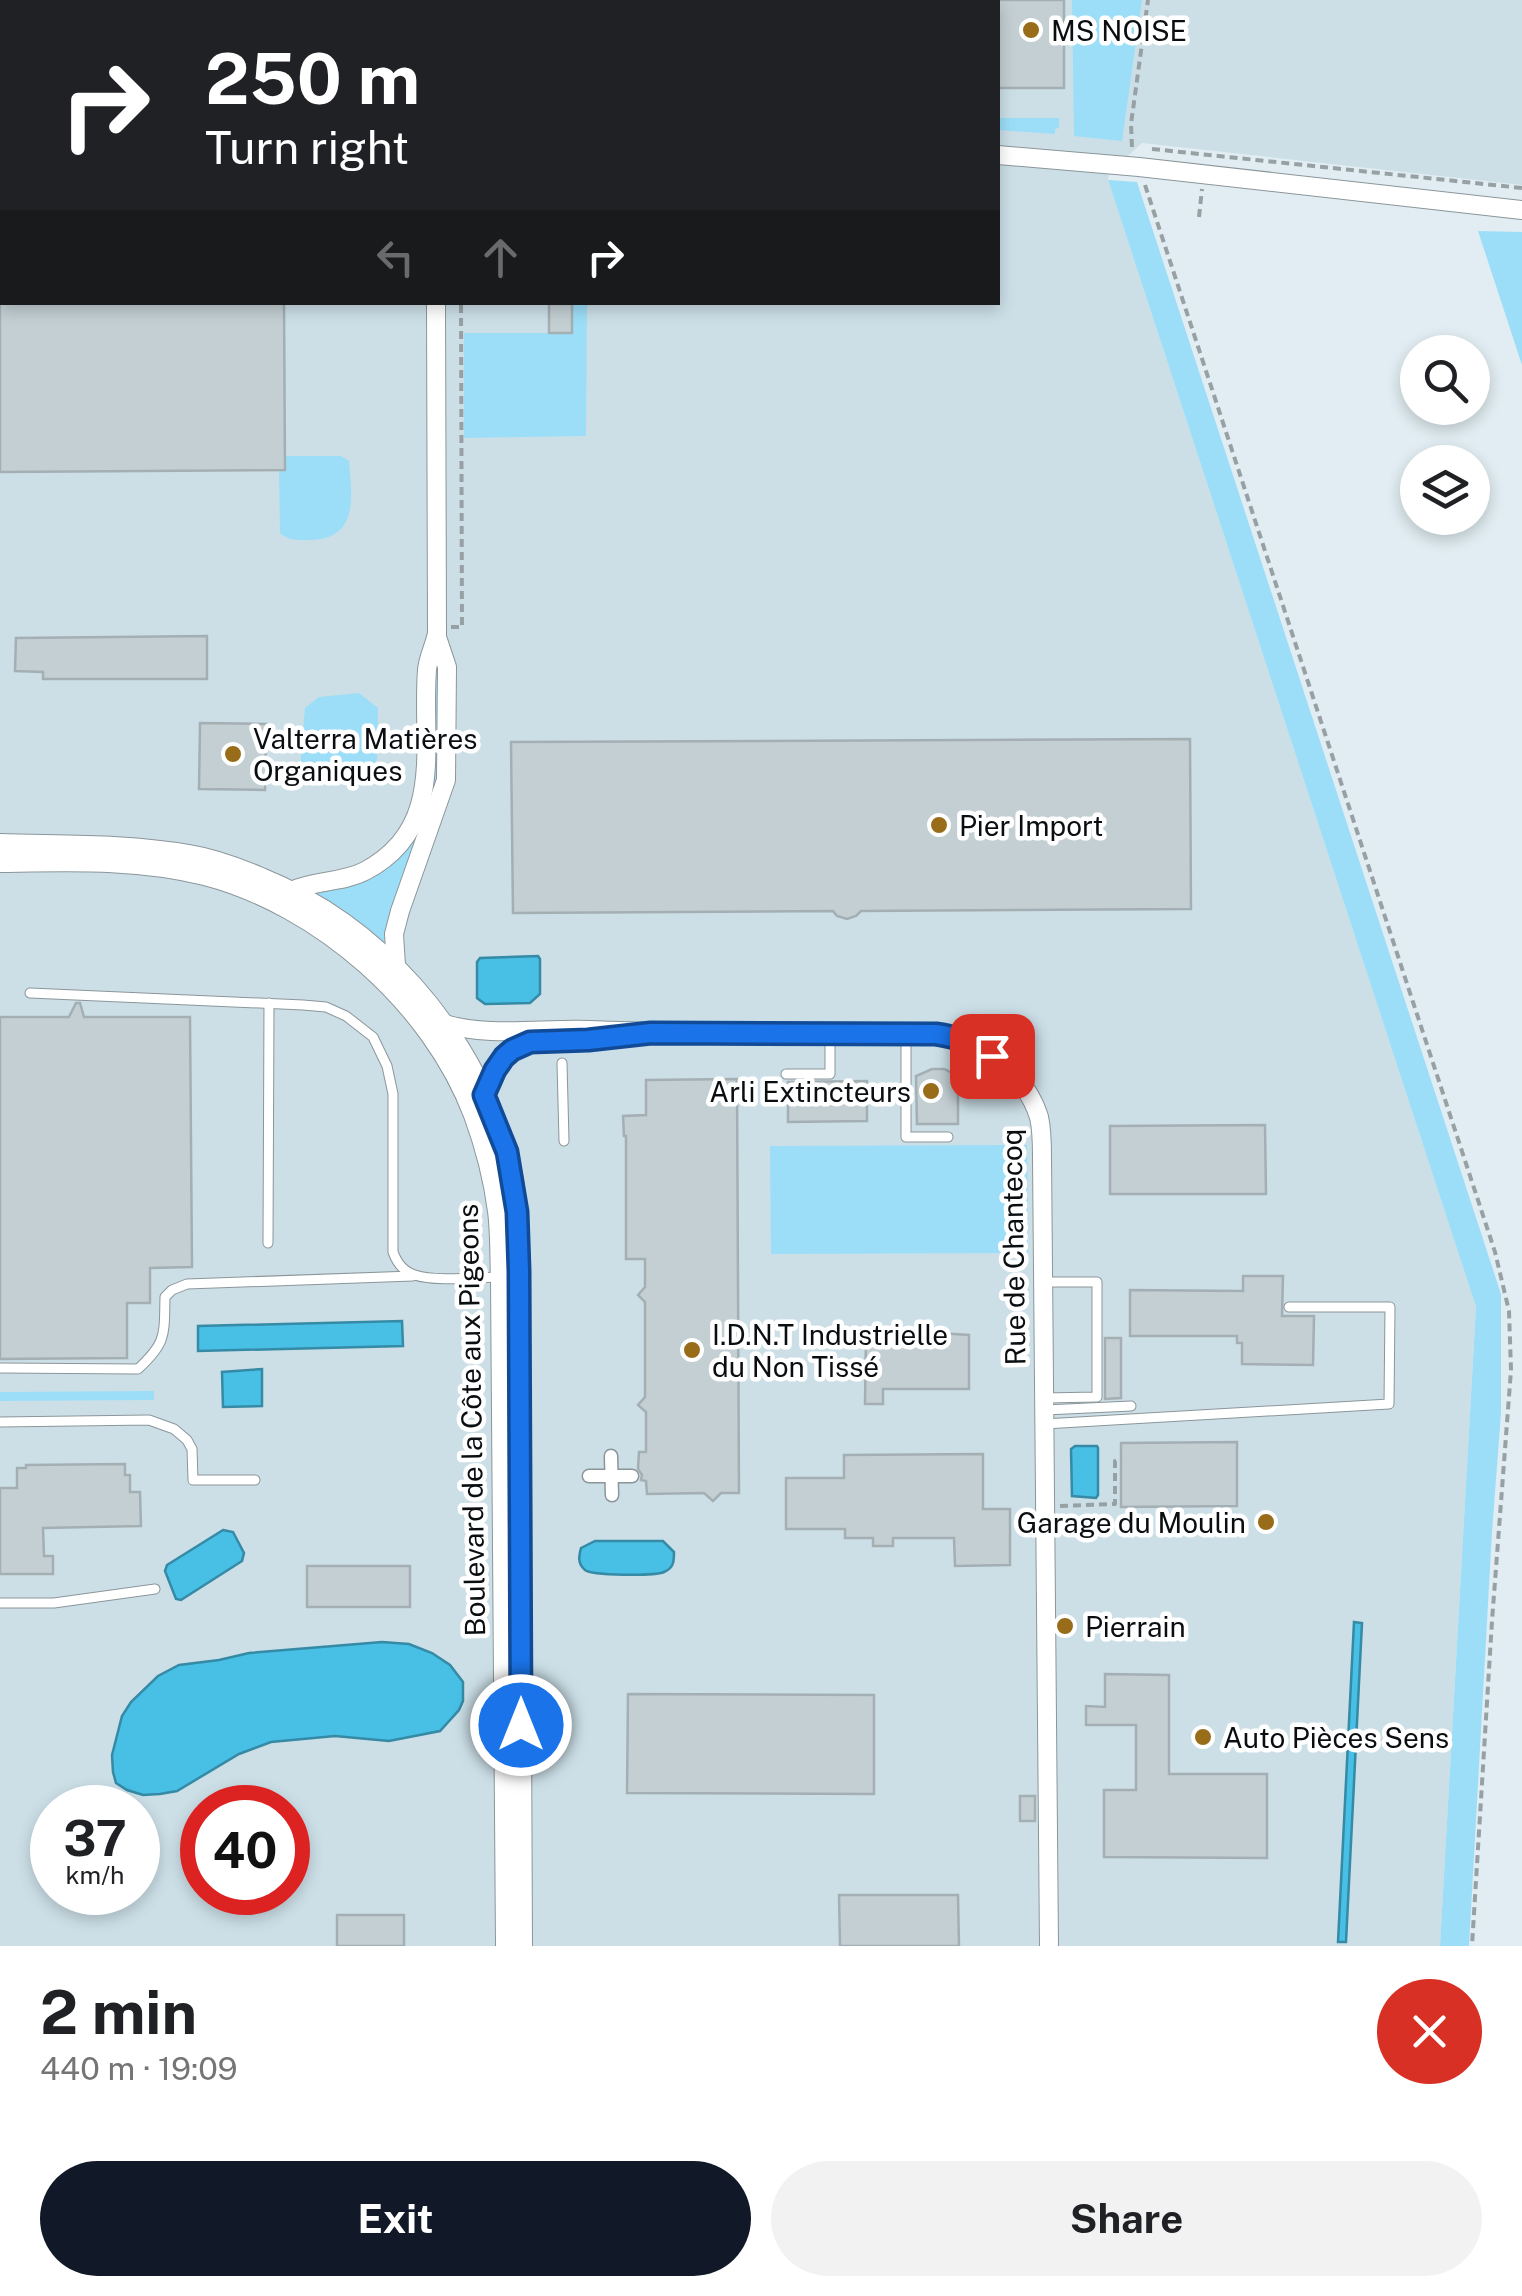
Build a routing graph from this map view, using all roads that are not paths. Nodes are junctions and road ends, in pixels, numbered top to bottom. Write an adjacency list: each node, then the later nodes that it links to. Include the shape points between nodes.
1 (1000, 155): 2 (street)
2 (1522, 210)
3 (436, 305): 4 (street)
4 (437, 632): 7 (street, via 427,666 426,776 412,827 362,873); 8 (street, via 447,666 446,780 394,934)
5 (0, 844): 7 (street, Boulevard de la Côte aux Pigeons, via 106,845 190,855)
6 (0, 862): 22 (street, Boulevard de la Côte aux Pigeons, via 133,863 204,875 289,909 354,952 416,1018 474,1114 498,1213)
7 (291, 891): 8 (street, Boulevard de la Côte aux Pigeons, via 332,914)
8 (396, 966): 11 (street, Boulevard de la Côte aux Pigeons)
9 (30, 993): 10 (lane)
10 (269, 1003): 20 (lane); 21 (lane, via 326,1007 372,1036 393,1094 393,1252)
11 (444, 1024): 12 (street, Rue de Chantecoq); 17 (street, Boulevard de la Côte aux Pigeons)
12 (651, 1033): 13 (street, Rue de Chantecoq); 17 (street, via 530,1042 504,1057)
13 (830, 1034): 14 (street, Rue de Chantecoq); 16 (lane, via 830,1074)
14 (906, 1034): 18 (lane, via 906,1137); 23 (street, Rue de Chantecoq, via 973,1044 1009,1071 1035,1107)
15 (562, 1064): 19 (lane)
16 (786, 1074)
17 (484, 1095): 38 (street, Boulevard de la Côte aux Pigeons, via 507,1152 517,1212)
18 (948, 1137)
19 (564, 1141)
20 (268, 1242)
21 (416, 1276): 22 (lane); 25 (lane, via 187,1284 165,1297 164,1337 138,1369)
22 (500, 1277): 37 (street, Boulevard de la Côte aux Pigeons)
23 (1043, 1282): 27 (street, Rue de Chantecoq); 27 (lane, via 1097,1282 1097,1397)
24 (1289, 1308): 27 (lane, via 1390,1307 1389,1404)
25 (0, 1368)
26 (1131, 1406): 27 (lane)
27 (1044, 1411): 39 (street, Rue de Chantecoq)
28 (0, 1422): 33 (lane, via 148,1420 188,1440 194,1480)
29 (611, 1456): 31 (street)
30 (589, 1476): 31 (street)
31 (612, 1476): 32 (street); 34 (street)
32 (632, 1476)
33 (256, 1480)
34 (612, 1495)
35 (156, 1589): 36 (lane, via 54,1604)
36 (0, 1602)
37 (506, 1946)
38 (522, 1946)
39 (1049, 1946)

